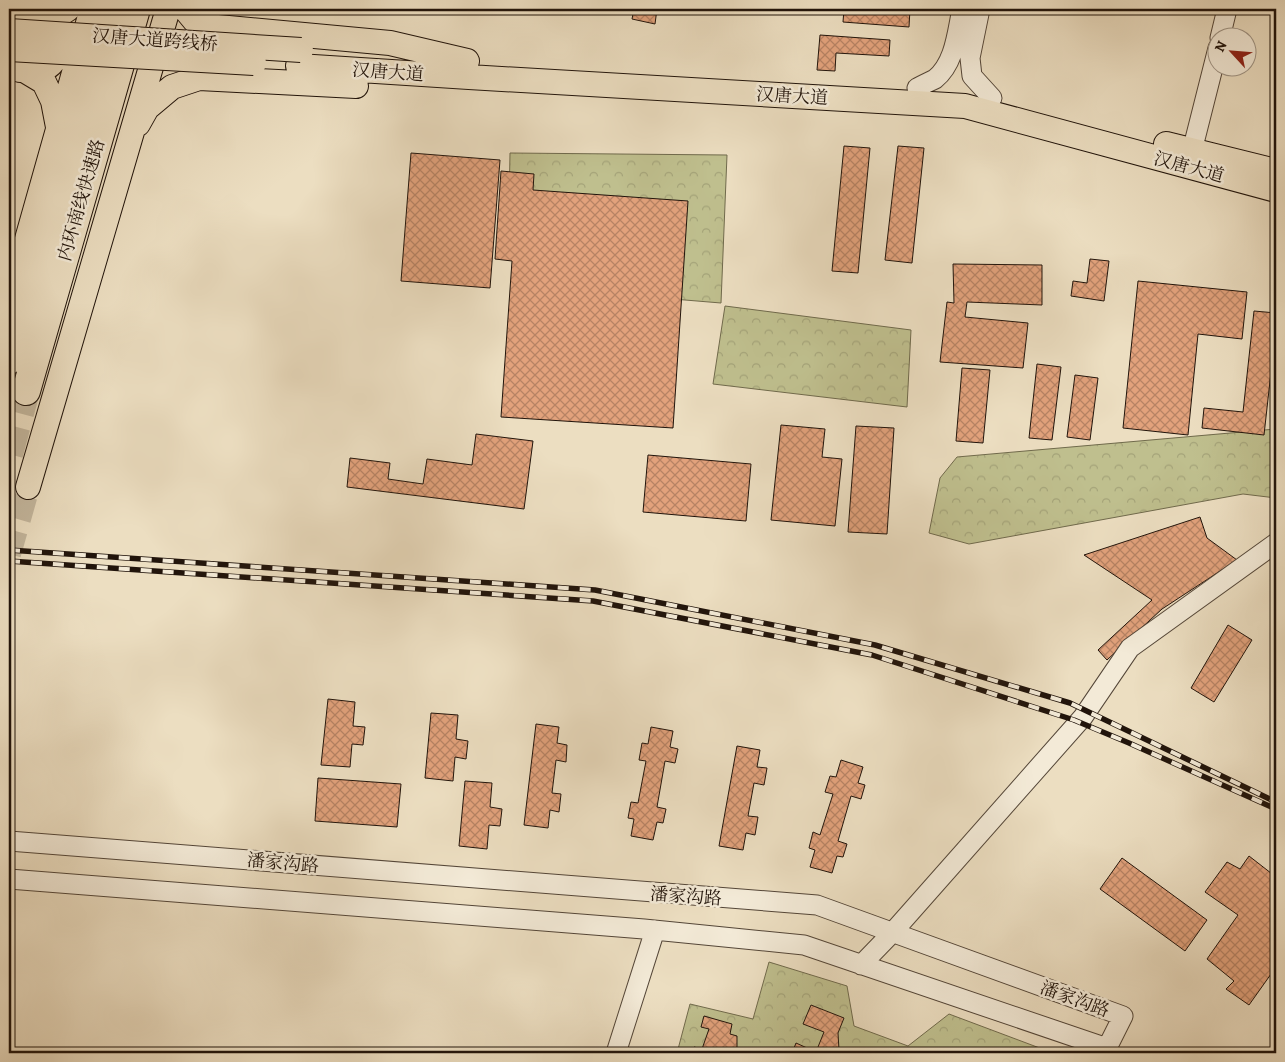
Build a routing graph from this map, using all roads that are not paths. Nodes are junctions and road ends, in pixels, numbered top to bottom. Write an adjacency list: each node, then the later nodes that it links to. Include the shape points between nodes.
1 (68, 9): 11 (main road, via 56,17)
2 (92, 9): 23 (main road)
3 (112, 9): 29 (highway, 内环南线快速路)
4 (136, 9): 30 (highway, 内环南线快速路)
5 (168, 9): 24 (main road)
6 (185, 9): 12 (main road, via 195,21)
7 (962, 9): 21 (street, via 946,67)
8 (980, 9): 22 (street, via 970,58 972,76)
9 (1227, 9): 13 (street)
10 (9, 17): 11 (main road)
11 (33, 19): 18 (main road, via 48,26 60,39 62,48 54,63 42,71)
12 (207, 26): 17 (main road, via 390,42); 19 (main road, via 193,30 180,44 177,60 184,71)
13 (1222, 28)
14 (9, 31): 16 (main road, 汉唐大道跨线桥, bridge)
15 (9, 49): 16 (main road, 汉唐大道跨线桥, bridge)
16 (299, 58): 17 (main road, 汉唐大道)
17 (468, 69): 19 (main road, via 386,87); 21 (main road, 汉唐大道); 27 (main road, 汉唐大道, via 965,106)
18 (16, 70): 23 (main road, via 44,82 53,101)
19 (198, 78): 24 (main road, via 172,87 148,108)
20 (1210, 78): 25 (street)
21 (917, 88): 22 (main road, 汉唐大道, via 961,90)
22 (992, 98): 25 (main road, 汉唐大道)
23 (58, 129): 28 (main road)
24 (128, 143): 31 (main road)
25 (1192, 150): 26 (main road, 汉唐大道)
26 (1276, 171)
27 (1276, 190)
28 (9, 303)
29 (9, 360)
30 (26, 391)
31 (28, 487)
32 (1276, 543): 36 (street, via 1130,648 1083,716)
33 (9, 841): 36 (street, 潘家沟路, via 817,905)
34 (9, 879): 35 (street, 潘家沟路)
35 (655, 930): 37 (street, 潘家沟路, via 804,945); 38 (street)
36 (892, 933): 37 (street); 37 (street, 潘家沟路, via 1123,1016 1107,1048)
37 (862, 965)
38 (616, 1053)

